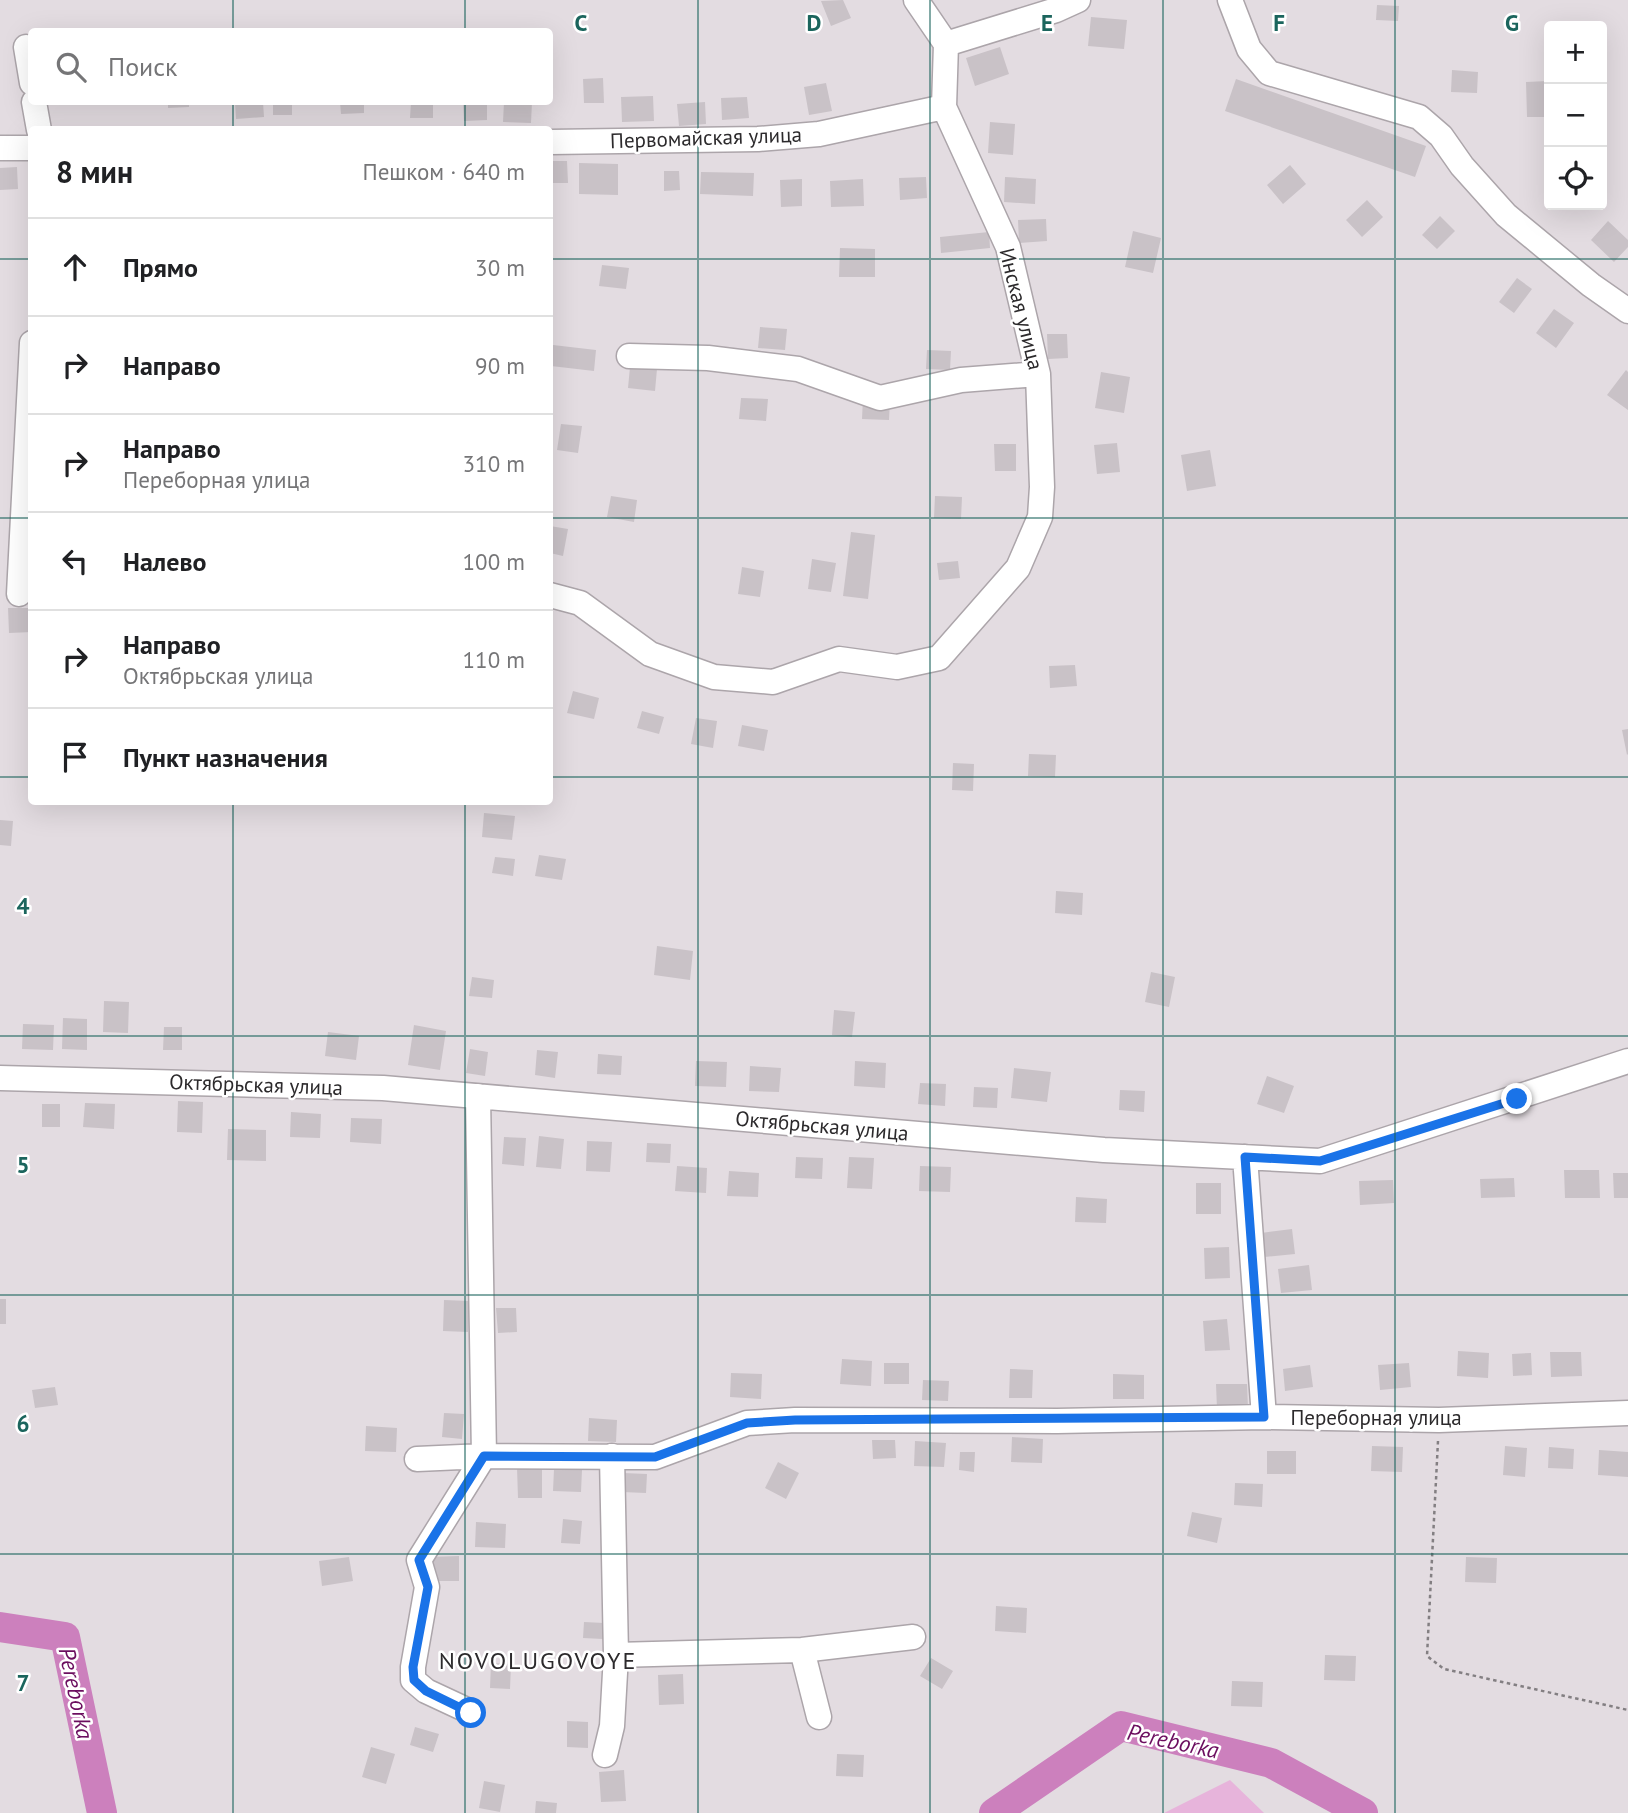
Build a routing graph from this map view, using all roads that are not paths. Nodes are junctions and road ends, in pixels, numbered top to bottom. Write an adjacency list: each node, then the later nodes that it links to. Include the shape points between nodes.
1 (916, 0): 4 (street)
2 (1077, 0): 4 (street)
3 (1230, 0): 13 (street, via 1249,49 1269,73 1419,117 1441,136 1506,215)
4 (946, 44): 8 (street, Инская улица)
5 (26, 47): 6 (street)
6 (28, 59)
7 (35, 105): 9 (street)
8 (944, 107): 10 (street, Первомайская улица, via 795,136); 15 (street, Инская улица, via 1008,247)
9 (38, 126)
10 (553, 142)
11 (0, 148): 12 (street)
12 (28, 148)
13 (1628, 311)
14 (629, 356): 15 (street, via 708,358 798,369 880,398 961,380)
15 (1038, 373): 18 (street, Инская улица, via 1040,517 1018,568 939,658 897,667 839,659 774,682 714,677 650,654 580,603)
16 (28, 410): 17 (street)
17 (17, 594)
18 (553, 595)
19 (1628, 1061): 22 (street, Октябрьская улица, via 1320,1161)
20 (0, 1078): 21 (street, Октябрьская улица, via 383,1088)
21 (478, 1096): 22 (street, Октябрьская улица, via 1104,1150); 25 (street)
22 (1245, 1157): 24 (street)
23 (1628, 1413): 24 (street, Переборная улица, via 1439,1420)
24 (1264, 1417): 26 (street, Переборная улица, via 747,1423 655,1457)
25 (484, 1456): 26 (street, Переборная улица); 27 (street, Переборная улица); 31 (street, via 419,1560 428,1587 413,1667 414,1680 426,1691)
26 (612, 1456): 30 (street)
27 (417, 1459)
28 (914, 1637): 29 (street)
29 (802, 1650): 30 (street); 32 (street)
30 (616, 1655): 33 (street)
31 (471, 1713)
32 (819, 1717)
33 (606, 1755)

